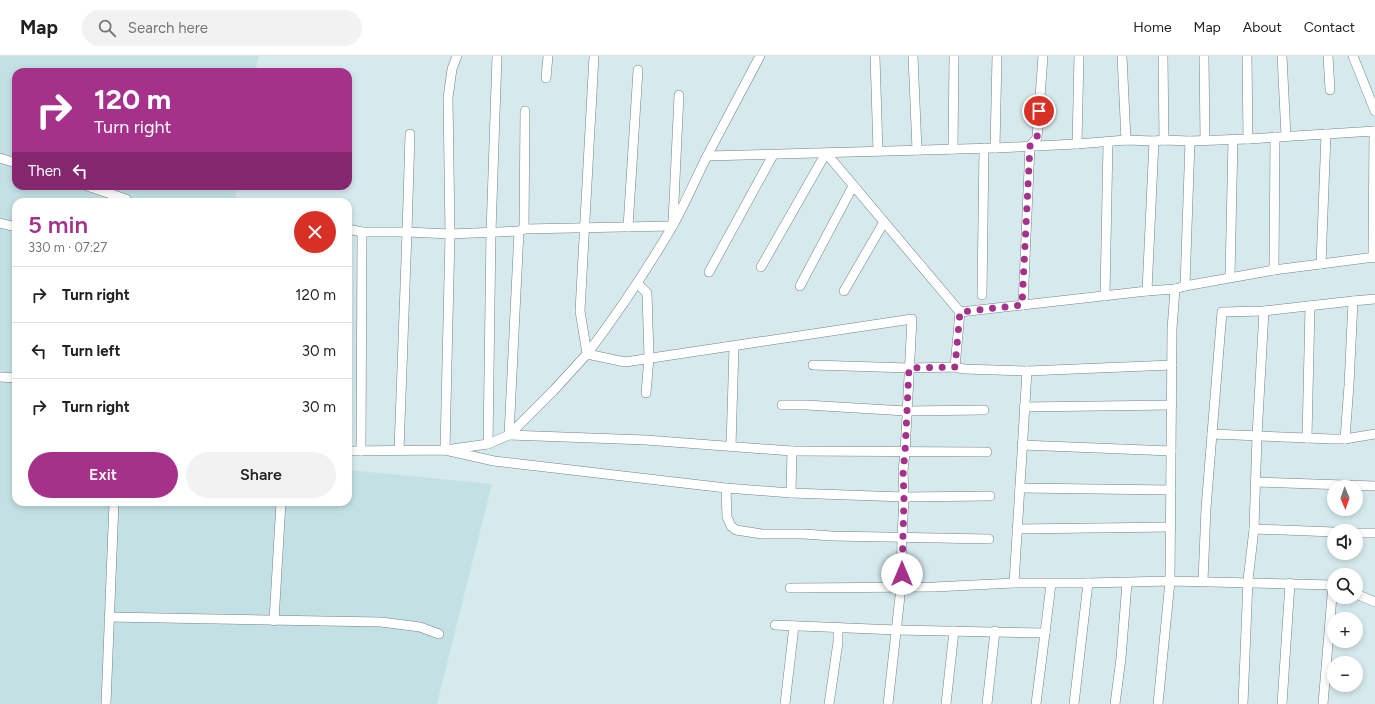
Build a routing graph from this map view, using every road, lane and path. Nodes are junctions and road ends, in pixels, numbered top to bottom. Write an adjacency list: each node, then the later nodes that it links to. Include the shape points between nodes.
1 (457, 56): 65 (street, via 452,69 448,98)
2 (496, 56): 64 (street)
3 (548, 56): 20 (street)
4 (594, 56): 59 (street)
5 (760, 56): 48 (street)
6 (875, 56): 45 (street)
7 (913, 56): 44 (street)
8 (954, 56): 43 (street)
9 (997, 56): 42 (street)
10 (1043, 56): 40 (street, via 1037,138)
11 (1079, 56): 39 (street)
12 (1122, 56): 33 (street)
13 (1163, 56): 34 (street)
14 (1204, 56): 35 (street)
15 (1247, 56): 32 (street)
16 (1282, 56): 29 (street)
17 (1328, 56): 22 (street)
18 (1353, 56): 21 (street)
19 (638, 70): 58 (street)
20 (546, 78)
21 (1371, 89): 25 (street)
22 (1330, 90)
23 (680, 95): 57 (street)
24 (525, 111): 61 (street)
25 (1375, 111)
26 (1374, 131): 28 (street); 66 (street)
27 (410, 134): 63 (street)
28 (1326, 134): 29 (street); 67 (street)
29 (1286, 136): 30 (street)
30 (1274, 137): 32 (street); 69 (street)
31 (1233, 139): 32 (street); 35 (street); 71 (street)
32 (1248, 139)
33 (1126, 140): 36 (street); 38 (street)
34 (1164, 140): 36 (street); 37 (street)
35 (1205, 140): 37 (street)
36 (1154, 141): 77 (street)
37 (1190, 141): 74 (street)
38 (1108, 142): 39 (street); 79 (street)
39 (1077, 144): 40 (street)
40 (1030, 146): 42 (street); 82 (street)
41 (984, 148): 42 (street); 43 (street); 78 (street)
42 (995, 148)
43 (953, 149): 44 (street)
44 (917, 150): 45 (street)
45 (878, 151): 46 (street)
46 (826, 153): 47 (street); 51 (street); 68 (street)
47 (773, 155): 48 (street); 70 (street)
48 (707, 156): 57 (street)
49 (0, 158): 50 (street)
50 (12, 162)
51 (853, 186): 54 (street); 73 (street)
52 (99, 190): 53 (street)
53 (123, 198)
54 (884, 222): 76 (street); 85 (street)
55 (0, 223): 56 (street)
56 (12, 226)
57 (672, 226): 58 (street); 72 (street)
58 (628, 227): 59 (street)
59 (584, 228): 61 (street); 87 (street, via 580,311)
60 (352, 230): 62 (street)
61 (522, 230): 64 (street); 104 (street)
62 (362, 232): 63 (street); 114 (street)
63 (407, 232): 65 (street); 111 (street)
64 (491, 232): 65 (street); 108 (street)
65 (450, 234): 112 (street)
66 (1374, 258): 67 (street)
67 (1321, 264): 69 (street)
68 (761, 267)
69 (1274, 270): 71 (street)
70 (708, 272)
71 (1230, 277): 74 (street)
72 (638, 284): 87 (street); 88 (street, via 648,293)
73 (800, 286)
74 (1185, 286): 75 (street)
75 (1175, 289): 77 (street); 90 (street)
76 (844, 291)
77 (1146, 291): 79 (street)
78 (982, 295)
79 (1104, 296): 82 (street)
80 (1375, 299): 81 (street)
81 (1353, 301): 83 (street); 107 (street)
82 (1022, 305): 85 (street)
83 (1310, 306): 84 (street); 106 (street)
84 (1264, 311): 102 (street, via 1222,312); 105 (street)
85 (960, 312): 91 (street)
86 (734, 347): 88 (street); 92 (street, via 912,319); 110 (street)
87 (587, 354): 88 (street, via 625,362); 104 (street)
88 (649, 358): 96 (street)
89 (813, 365): 92 (street)
90 (1172, 365): 93 (street); 98 (street)
91 (955, 367): 92 (street); 93 (street)
92 (909, 368): 101 (street)
93 (1026, 371): 99 (street)
94 (0, 378): 95 (street)
95 (12, 378)
96 (646, 393)
97 (782, 405): 101 (street)
98 (1172, 405): 99 (street); 116 (street)
99 (1024, 407): 109 (street)
100 (984, 410): 101 (street)
101 (906, 412): 118 (street)
102 (1212, 434): 105 (street); 138 (street)
103 (1375, 434): 107 (street)
104 (509, 435): 108 (street); 110 (street)
105 (1257, 436): 106 (street); 119 (street)
106 (1307, 438): 107 (street)
107 (1345, 439)
108 (488, 444): 112 (street)
109 (1022, 445): 116 (street); 122 (street)
110 (731, 446): 115 (street)
111 (399, 450): 112 (street); 114 (street)
112 (446, 450): 121 (street, via 494,461)
113 (352, 451): 114 (street)
114 (361, 451)
115 (792, 451): 118 (street); 124 (street)
116 (1171, 451): 123 (street)
117 (987, 452): 118 (street)
118 (905, 453): 126 (street)
119 (1256, 482): 120 (street); 131 (street)
120 (1375, 486)
121 (726, 488): 124 (street); 135 (street, via 726,517 736,530 762,534)
122 (1020, 488): 123 (street); 130 (street)
123 (1171, 490): 129 (street)
124 (791, 493): 126 (street)
125 (990, 496): 126 (street)
126 (904, 497): 135 (street)
127 (114, 506): 151 (street)
128 (280, 506): 152 (street)
129 (1171, 527): 130 (street); 137 (street)
130 (1018, 529): 140 (street)
131 (1254, 529): 132 (street); 139 (street)
132 (1327, 532)
133 (1363, 532): 134 (street)
134 (1375, 533)
135 (902, 537): 136 (street); 146 (street)
136 (989, 539)
137 (1170, 581): 138 (street); 142 (street); 170 (street)
138 (1203, 581): 139 (street)
139 (1248, 582): 143 (street); 171 (street)
140 (1014, 583): 144 (street); 146 (street)
141 (1088, 583): 142 (street); 144 (street); 168 (street)
142 (1128, 583): 169 (street)
143 (1290, 583): 145 (street); 172 (street)
144 (1051, 584): 159 (street)
145 (1327, 584)
146 (901, 587): 147 (street); 156 (street)
147 (790, 588)
148 (1363, 597): 149 (street)
149 (1375, 602)
150 (1331, 604): 173 (street)
151 (109, 617): 152 (street); 161 (street)
152 (274, 621): 160 (street, via 381,622 420,627)
153 (775, 625): 154 (street)
154 (794, 626): 155 (street); 162 (street)
155 (838, 627): 156 (street); 163 (street)
156 (897, 630): 157 (street); 164 (street)
157 (954, 631): 158 (street); 165 (street)
158 (995, 631): 159 (street); 166 (street)
159 (1045, 633): 167 (street)
160 (439, 634)
161 (106, 704)
162 (784, 704)
163 (829, 704)
164 (888, 704)
165 (946, 704)
166 (988, 704)
167 (1036, 704)
168 (1074, 704)
169 (1115, 704)
170 (1158, 704)
171 (1243, 704)
172 (1282, 704)
173 (1323, 704)

